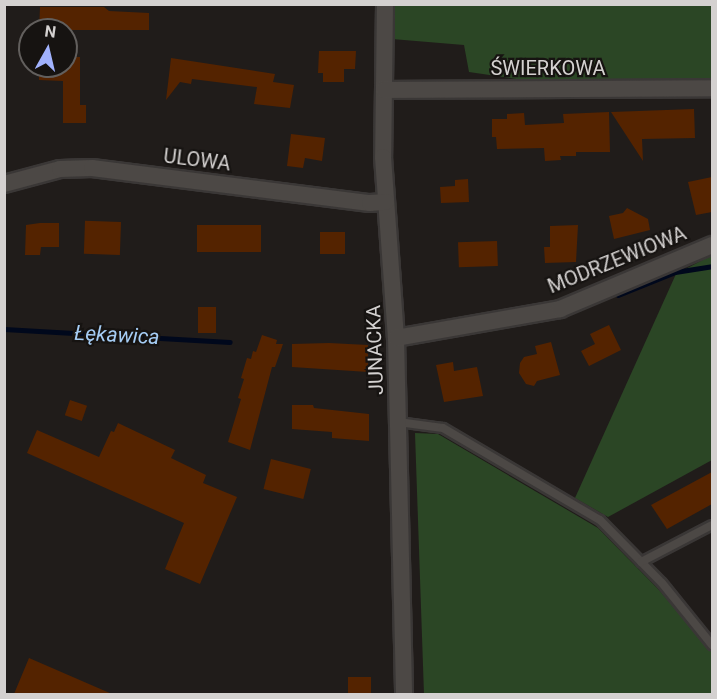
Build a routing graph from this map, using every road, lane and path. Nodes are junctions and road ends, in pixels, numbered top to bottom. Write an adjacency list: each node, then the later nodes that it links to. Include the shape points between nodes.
1 (385, 4): 3 (street, JUNACKA)
2 (712, 88): 3 (street, ŚWIERKOWA)
3 (384, 90): 5 (street, JUNACKA)
4 (4, 183): 5 (street, ULOWA, via 60,169 92,168)
5 (386, 202): 7 (street, JUNACKA)
6 (712, 245): 7 (street, MODRZEWIOWA, via 560,309)
7 (396, 338): 8 (street, JUNACKA)
8 (398, 422): 10 (lane, via 443,428 499,460 600,520); 12 (street, JUNACKA)
9 (712, 525): 10 (lane)
10 (641, 562): 11 (lane)
11 (712, 645)
12 (404, 694)

